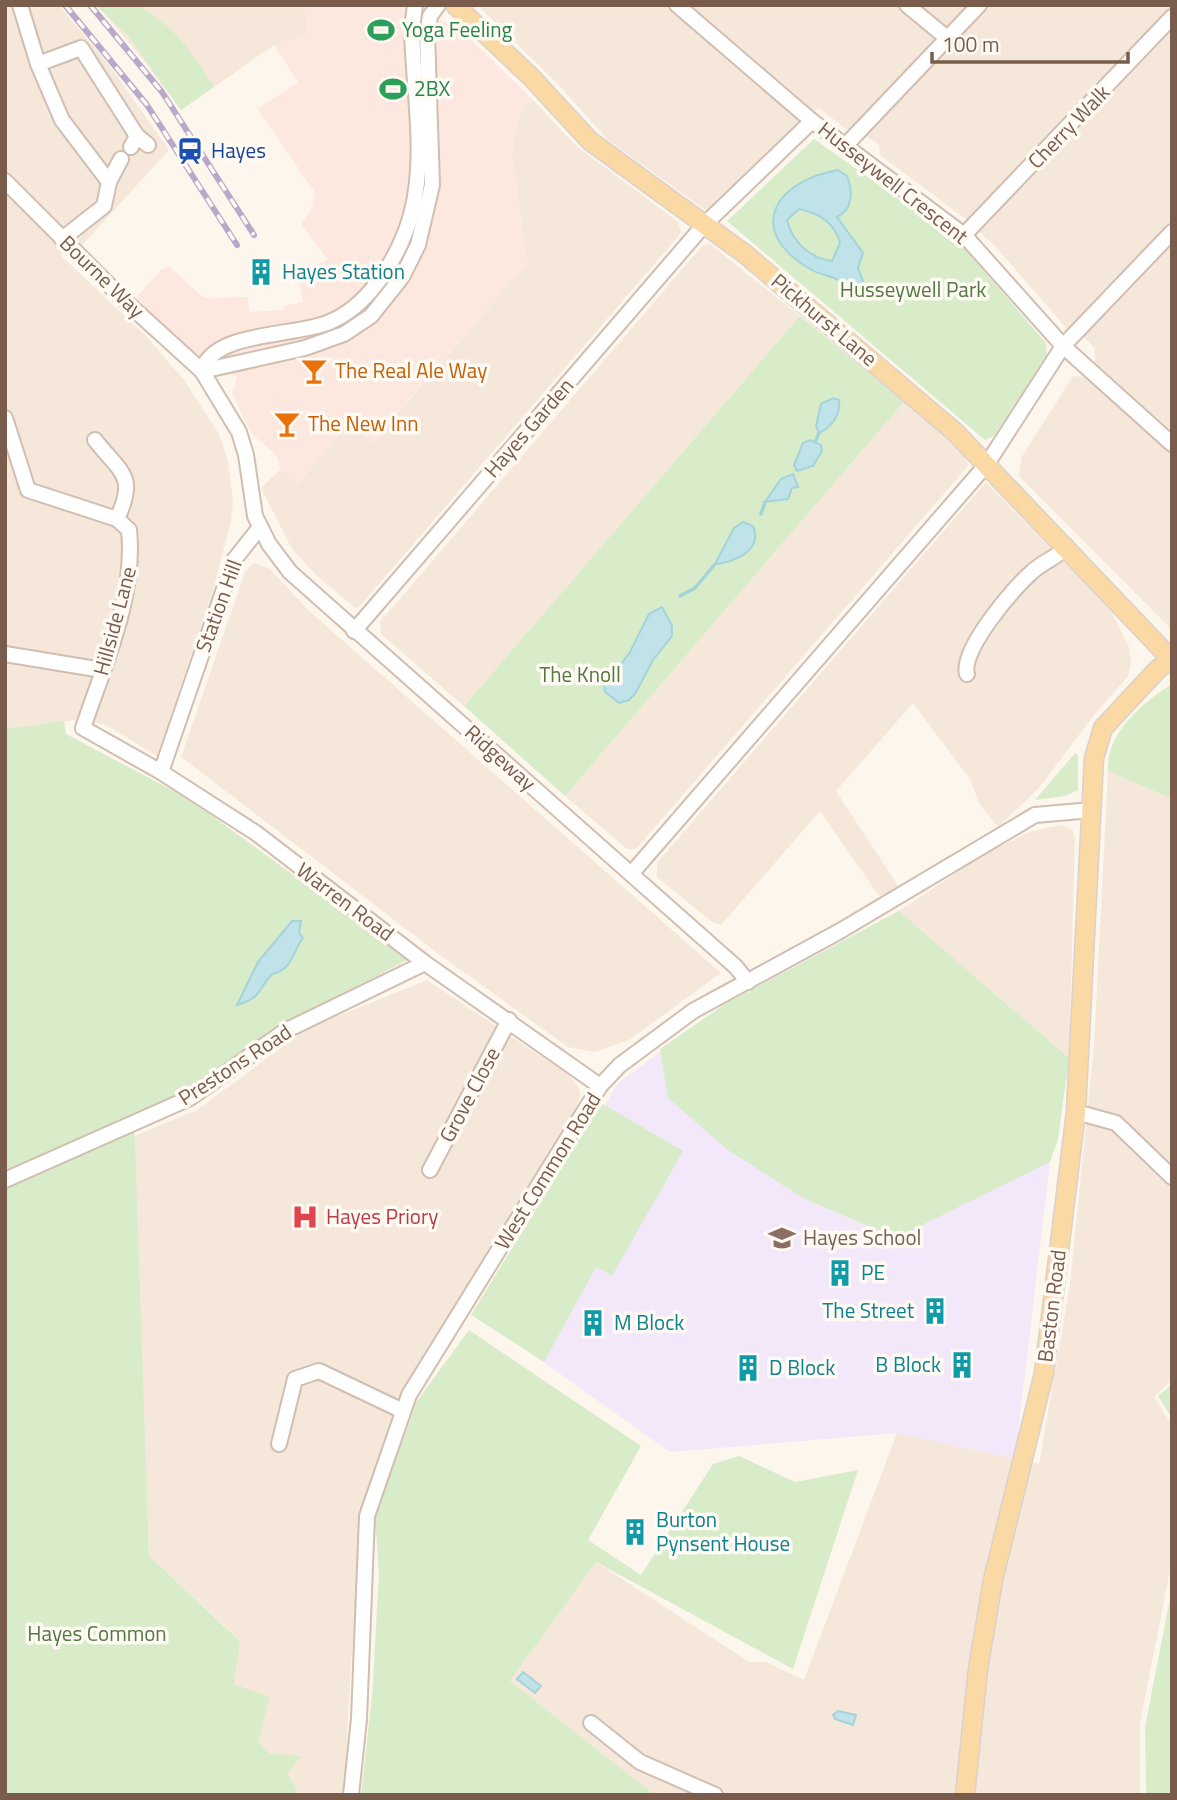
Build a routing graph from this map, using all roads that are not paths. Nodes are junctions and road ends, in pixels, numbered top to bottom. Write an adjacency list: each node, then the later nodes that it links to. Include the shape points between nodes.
1 (20, 5): 10 (street)
2 (415, 5): 20 (street, via 416,190 407,226 391,260 360,301 336,320 220,348 208,357)
3 (438, 5): 20 (street, via 430,16 427,34 430,200 418,245 402,277 371,316 344,334 305,348)
4 (455, 5): 15 (main road, Pickhurst Lane, via 590,141)
5 (677, 5): 11 (street)
6 (907, 5): 9 (street)
7 (979, 5): 9 (street)
8 (1172, 17): 16 (street, Cherry Walk)
9 (947, 38): 12 (street)
10 (38, 64): 14 (street, via 62,120); 14 (street, via 81,48 134,147)
11 (812, 121): 12 (street, Husseywell Crescent); 15 (street, Husseywell Crescent)
12 (844, 147): 16 (street, Husseywell Crescent)
13 (5, 181): 18 (street, Bourne Way)
14 (109, 182): 18 (street, via 104,206)
15 (704, 225): 24 (main road, Pickhurst Lane, via 827,322); 28 (street, Hayes Garden)
16 (964, 235): 19 (street, Husseywell Crescent)
17 (1171, 236): 19 (street)
18 (62, 239): 20 (street, Bourne Way)
19 (1063, 346): 23 (street, Husseywell Crescent); 24 (street)
20 (202, 371): 26 (street, via 239,432 252,508)
21 (5, 418): 25 (street, via 28,490)
22 (94, 440): 25 (street, via 128,481 128,495)
23 (1172, 444)
24 (986, 464): 27 (main road, Pickhurst Lane); 36 (street)
25 (117, 519): 31 (street, Hillside Lane, via 129,530 132,558)
26 (260, 527): 28 (street, Ridgeway, via 290,572); 34 (street, Station Hill, via 234,560)
27 (1067, 547): 30 (main road, Pickhurst Lane); 32 (street, via 1033,570 992,618 965,661)
28 (354, 631): 36 (street, Ridgeway)
29 (5, 654): 31 (street)
30 (1172, 659): 35 (main road, Baston Road, via 1103,728 1094,758)
31 (102, 670): 33 (street, Hillside Lane)
32 (967, 674)
33 (83, 728): 34 (street, Warren Road)
34 (162, 772): 37 (street, Warren Road, via 256,833)
35 (1092, 810): 38 (street, West Common Road, via 1035,815); 41 (main road, Baston Road)
36 (631, 874): 38 (street, Ridgeway)
37 (425, 963): 39 (street, Warren Road); 44 (street, Prestons Road, via 285,1031 190,1098)
38 (748, 982): 40 (street, West Common Road, via 693,1011 628,1058)
39 (509, 1020): 40 (street, Warren Road); 42 (street, Grove Close)
40 (600, 1086): 45 (street, West Common Road)
41 (1076, 1112): 43 (street, via 1116,1123); 50 (main road, Baston Road, via 1044,1373 993,1580)
42 (430, 1170)
43 (1172, 1177)
44 (5, 1180)
45 (403, 1411): 46 (street, via 319,1371 295,1379); 48 (street, West Common Road, via 367,1516 359,1723)
46 (279, 1444)
47 (591, 1723): 49 (street, via 640,1762)
48 (351, 1795)
49 (715, 1795)
50 (965, 1795)

